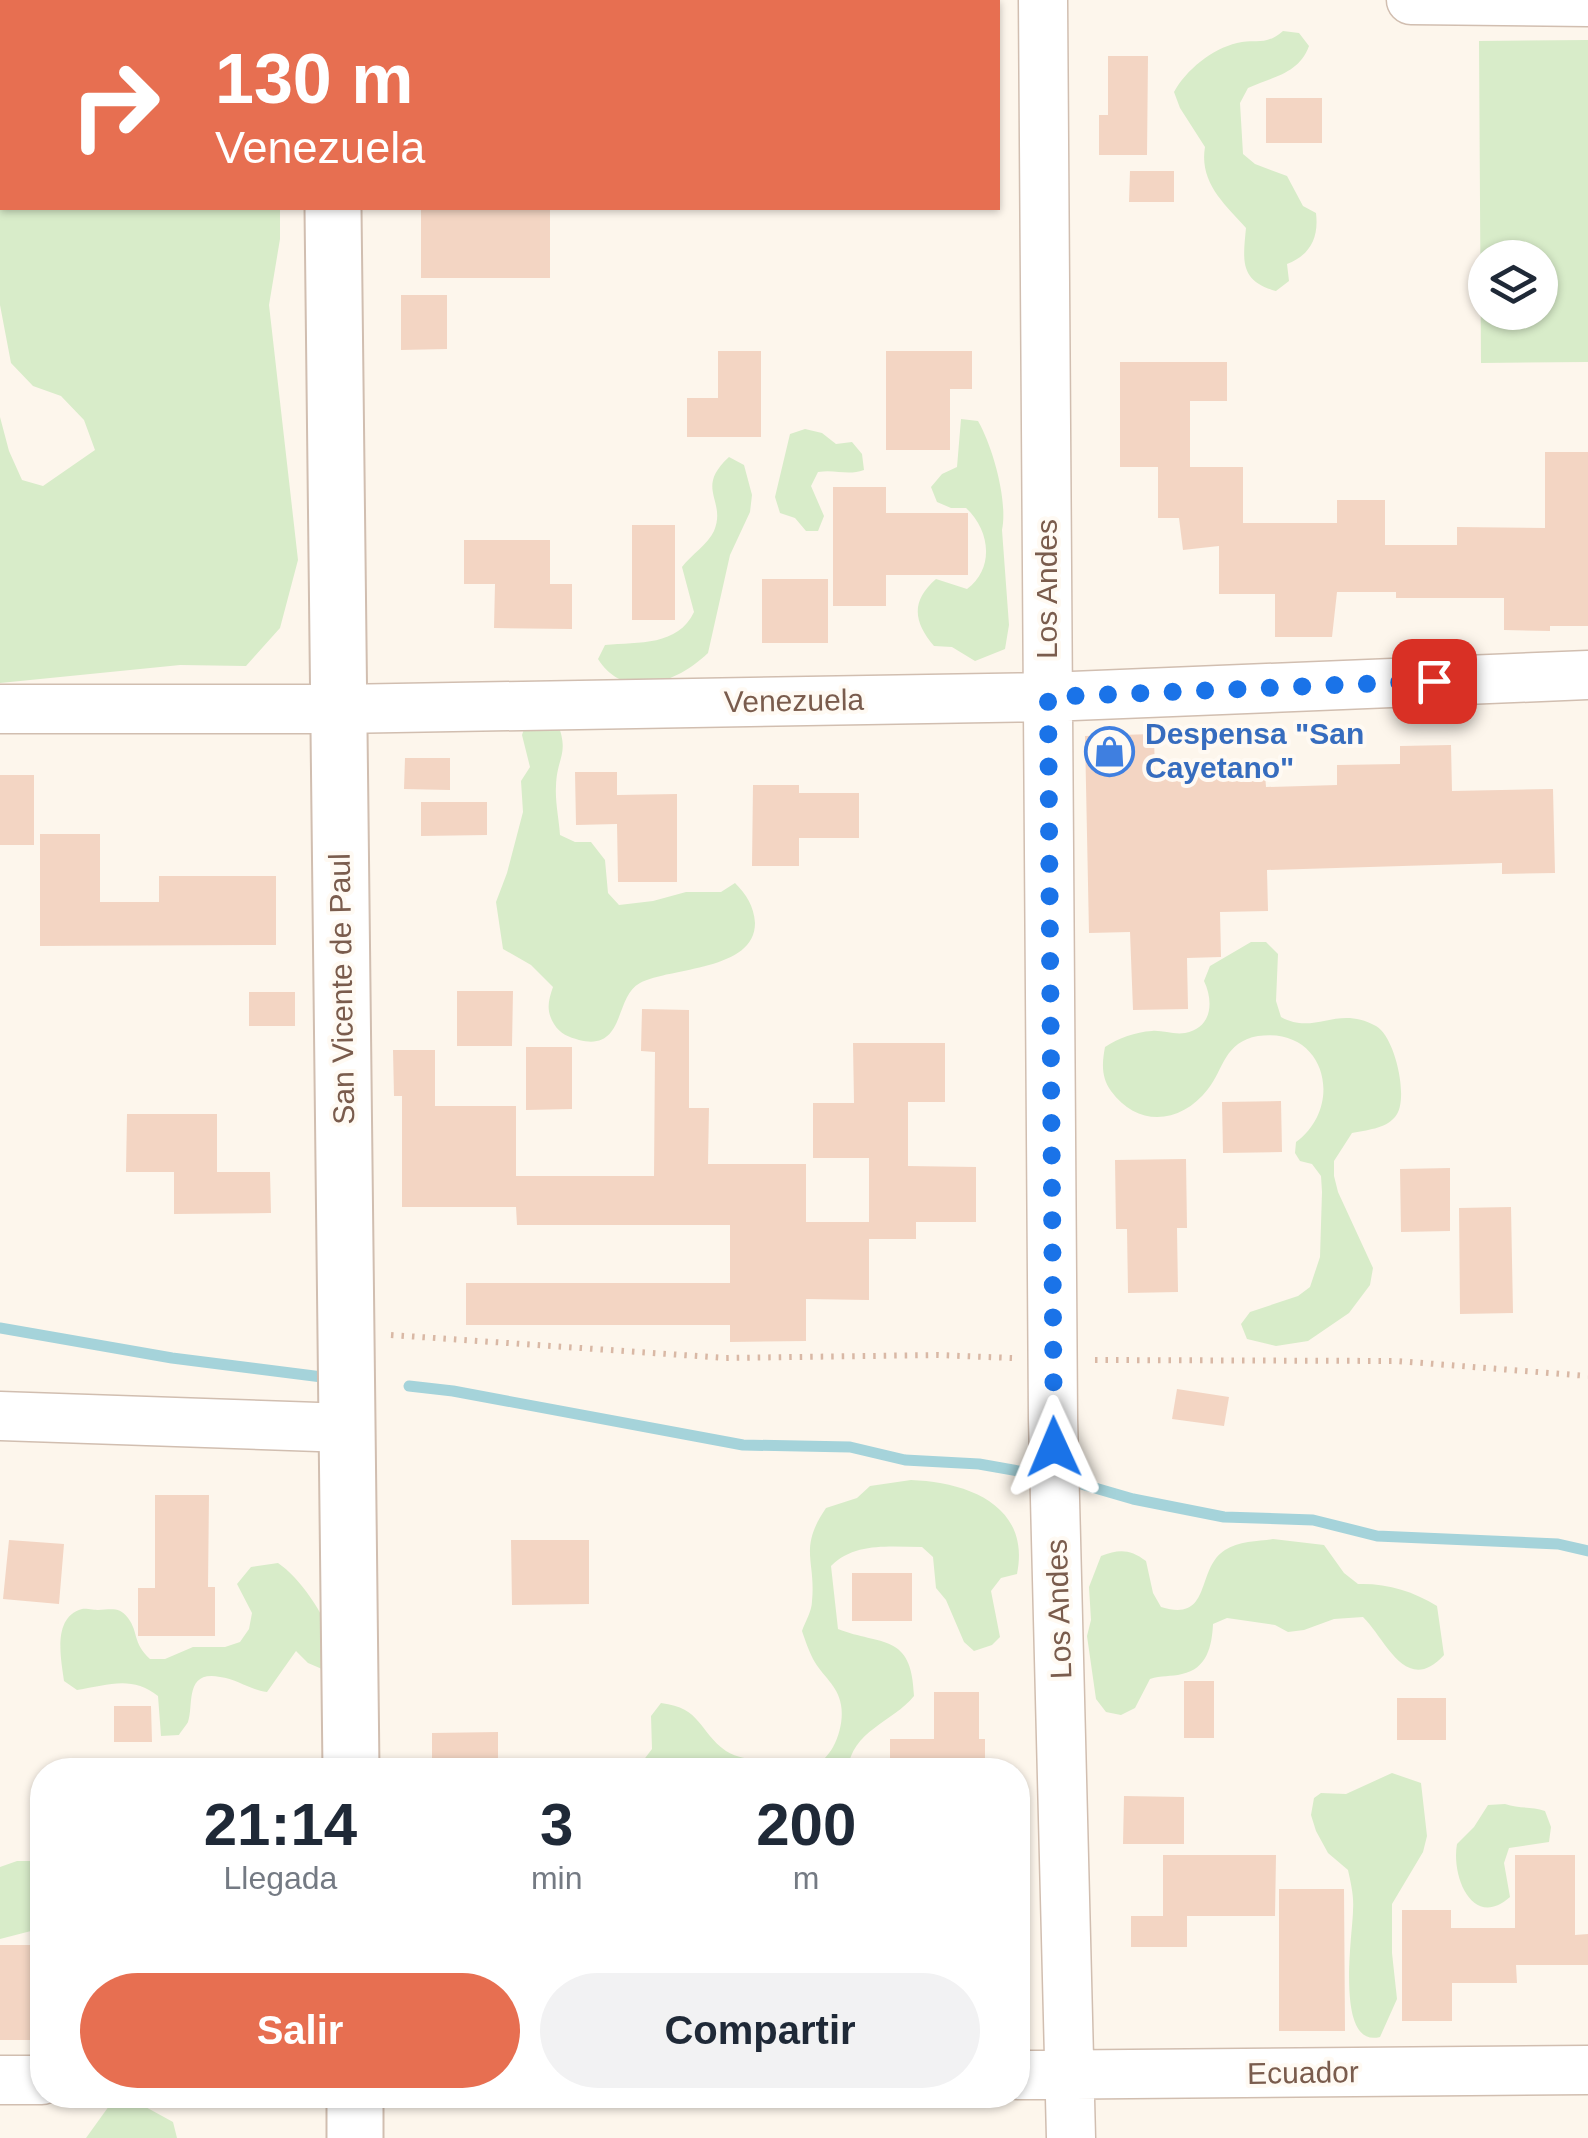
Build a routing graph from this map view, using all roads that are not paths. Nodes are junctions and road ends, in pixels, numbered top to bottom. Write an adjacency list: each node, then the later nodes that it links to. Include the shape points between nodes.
1 (1042, 0): 6 (street, Los Andes)
2 (1411, 0): 3 (street)
3 (1588, 2)
4 (333, 210): 8 (street, San Vicente de Paul)
5 (1588, 675): 6 (street, Venezuela)
6 (1048, 697): 8 (street, Venezuela); 14 (street, Los Andes, via 1053,1419)
7 (0, 709): 8 (street, Venezuela)
8 (339, 709): 10 (street, San Vicente de Paul)
9 (0, 1416): 10 (street)
10 (347, 1428): 11 (street, San Vicente de Paul)
11 (351, 1758)
12 (1588, 2070): 14 (street, Ecuador)
13 (1030, 2075): 14 (street, Ecuador)
14 (1071, 2075): 19 (street, Los Andes)
15 (0, 2080): 16 (street)
16 (30, 2080)
17 (355, 2108): 18 (street)
18 (355, 2138)
19 (1072, 2138)

